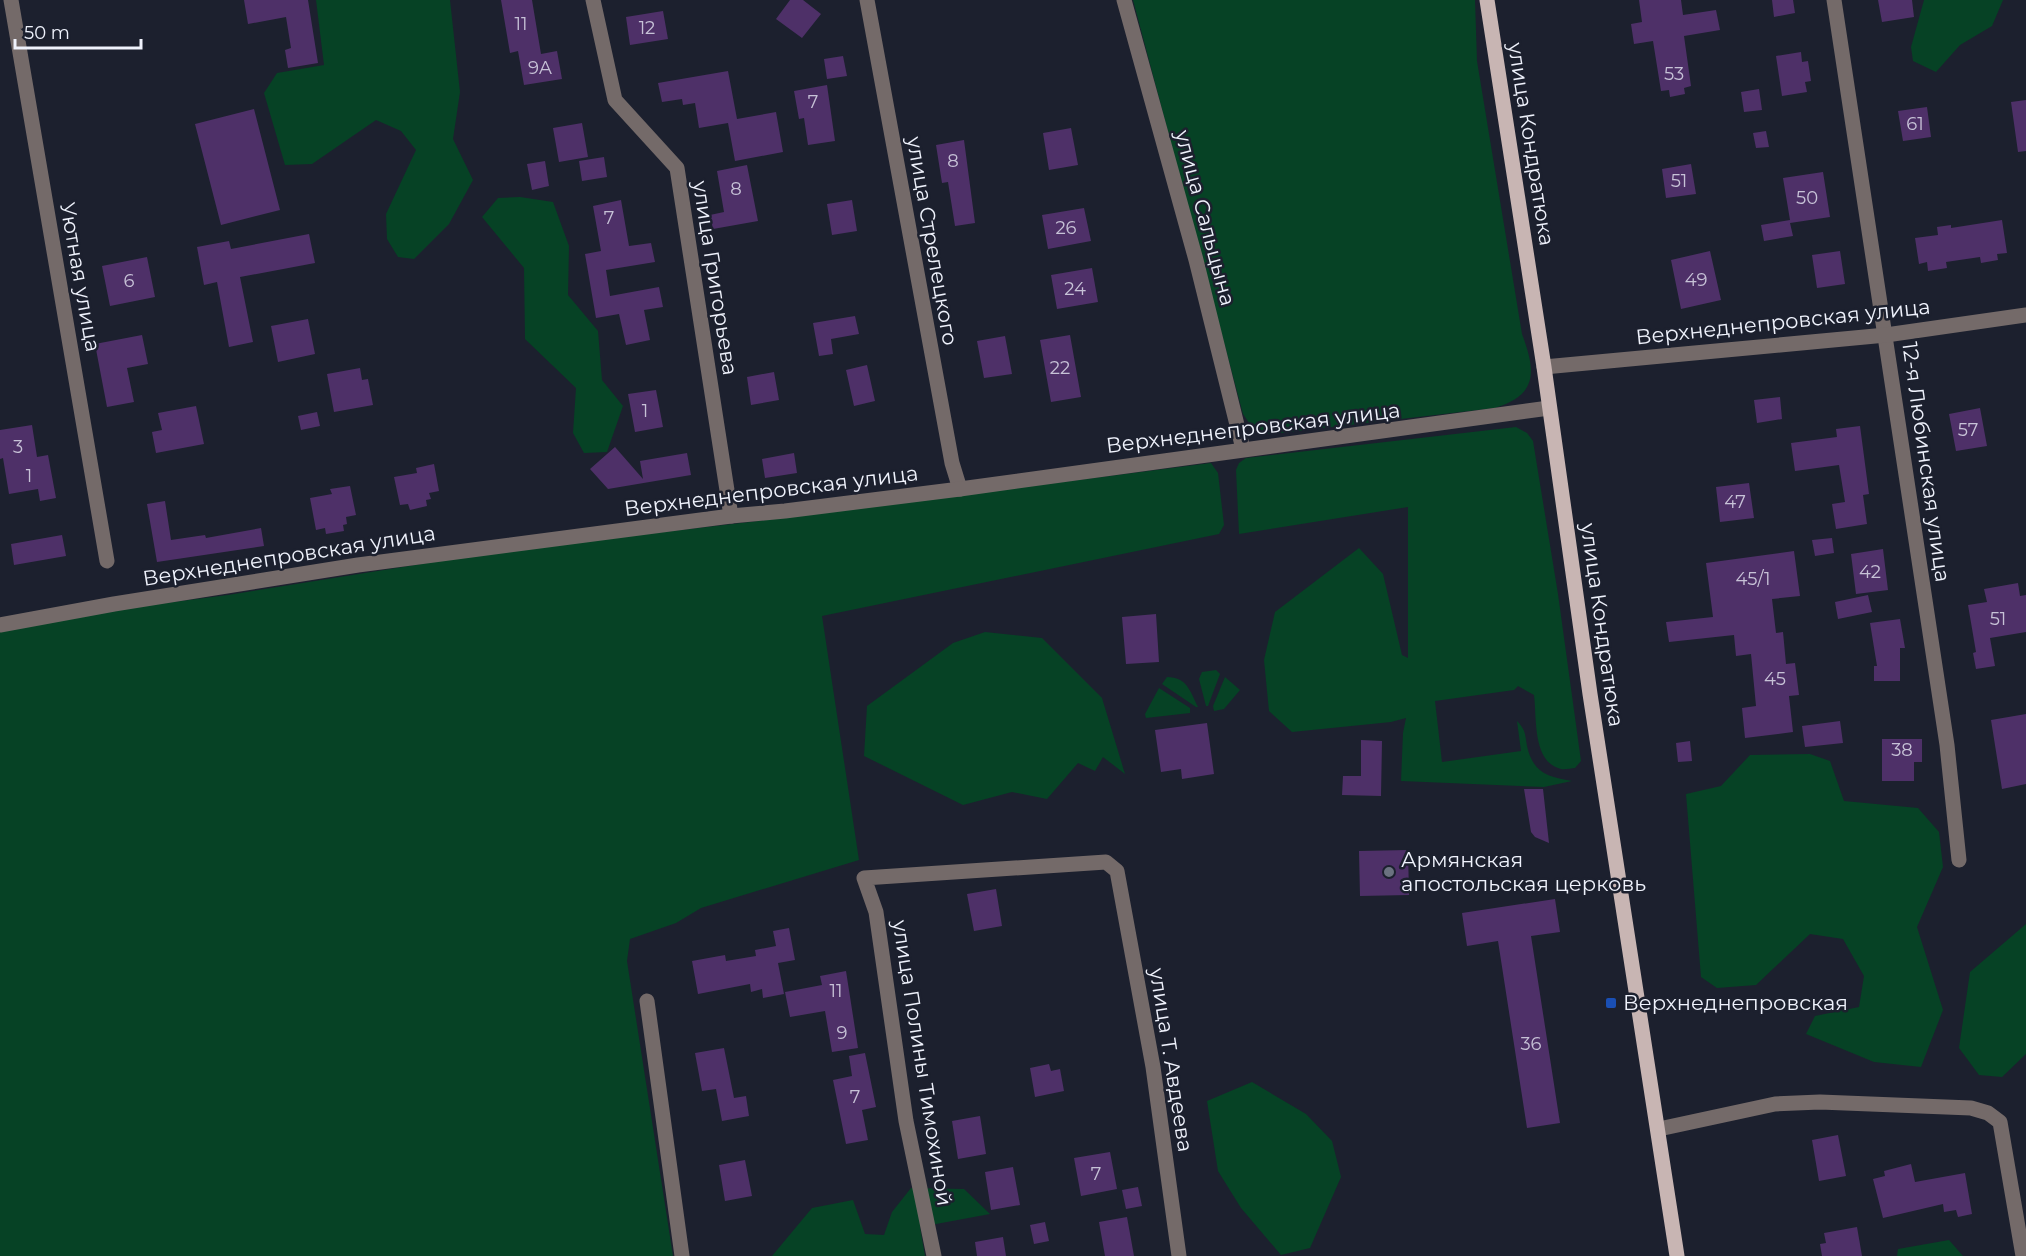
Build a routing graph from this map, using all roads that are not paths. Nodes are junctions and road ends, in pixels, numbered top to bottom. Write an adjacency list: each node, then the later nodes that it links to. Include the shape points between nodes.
1 (11, 0): 14 (street, Уютная улица)
2 (594, 0): 13 (street, улица Григорьева, via 615,100 677,168)
3 (867, 0): 12 (street, улица Стрелецкого)
4 (1124, 0): 11 (street, улица Сальцына)
5 (1487, 0): 9 (main road, улица Кондратюка)
6 (1834, 0): 8 (street, 12-я Любинская улица)
7 (2026, 315): 8 (street, Верхнеднепровская улица)
8 (1886, 335): 9 (street, Верхнеднепровская улица); 16 (street, 12-я Любинская улица, via 1947,745)
9 (1544, 367): 10 (main road, улица Кондратюка)
10 (1549, 408): 11 (street, Верхнеднепровская улица); 19 (main road, улица Кондратюка)
11 (1243, 449): 12 (street, Верхнеднепровская улица)
12 (960, 489): 13 (street, Верхнеднепровская улица)
13 (731, 516): 15 (street, Верхнеднепровская улица, via 348,566)
14 (107, 561)
15 (0, 625)
16 (1959, 860)
17 (864, 878): 21 (street, улица Полины Тимохиной, via 876,912 906,1121); 22 (street, улица Т. Авдеева, via 1087,862 1106,862 1117,871 1153,1068)
18 (647, 1001): 20 (street)
19 (1659, 1129): 23 (main road, улица Кондратюка); 24 (street, via 1775,1104 1971,1108 1988,1113 2000,1122)
20 (682, 1256)
21 (934, 1256)
22 (1179, 1256)
23 (1677, 1256)
24 (2023, 1256)

